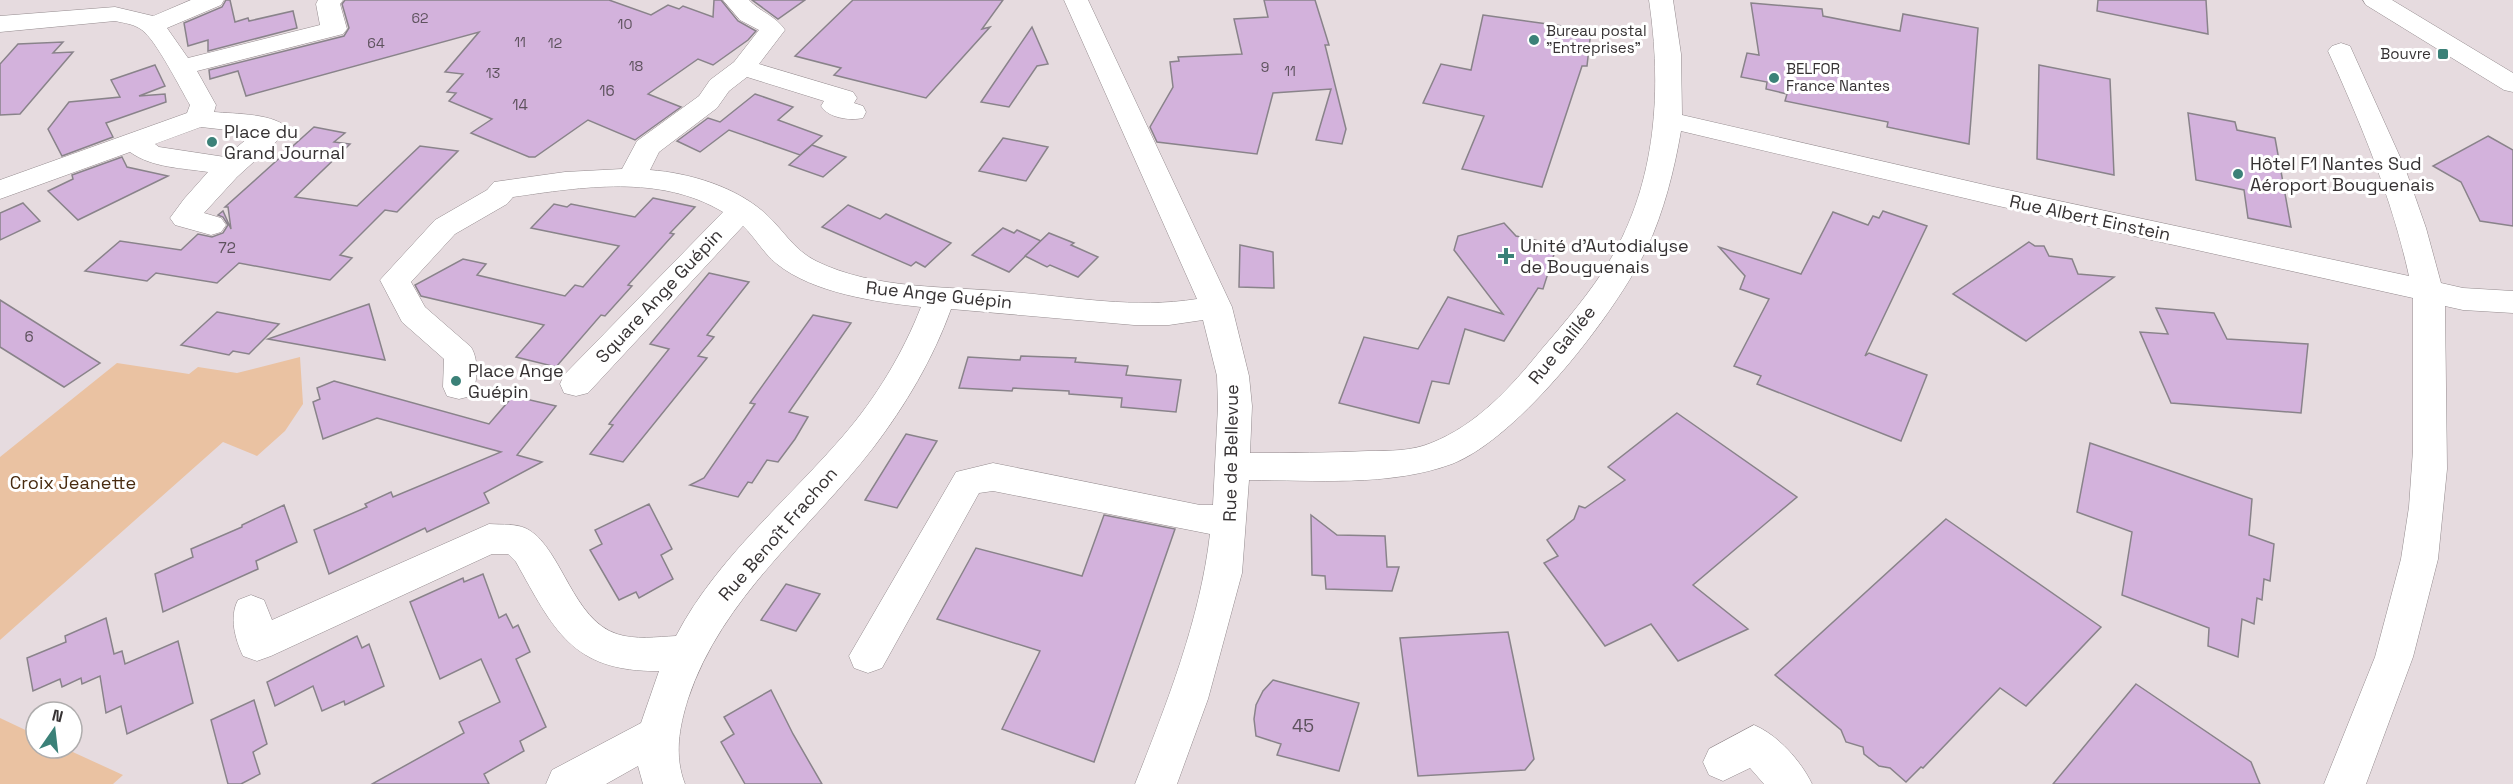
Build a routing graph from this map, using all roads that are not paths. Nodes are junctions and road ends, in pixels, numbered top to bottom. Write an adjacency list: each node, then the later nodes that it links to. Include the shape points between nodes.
1 (212, 0): 8 (street)
2 (331, 0): 10 (street, via 328,4 334,29)
3 (735, 0): 11 (street, via 772,30)
4 (1076, 0): 25 (street, Rue de Bellevue)
5 (1661, 0): 15 (street, Rue Galilée, via 1668,45)
6 (2375, 0): 12 (street)
7 (0, 24): 8 (street, via 116,14)
8 (152, 25): 10 (street)
9 (2341, 51): 22 (street, via 2389,162)
10 (183, 68): 14 (street, via 203,105)
11 (743, 68): 13 (street, via 844,98 834,106); 18 (street, via 719,86 708,102 647,147)
12 (2513, 84)
13 (853, 112)
14 (199, 118): 16 (street); 17 (street, via 275,130)
15 (1670, 120): 22 (street, Rue Albert Einstein); 28 (street, Rue Galilée, via 1658,179 1641,228 1619,270 1536,378 1477,435 1440,454 1398,463)
16 (134, 142): 17 (street, via 151,154); 19 (street)
17 (230, 167): 21 (street, via 185,218)
18 (632, 178): 20 (street, Rue Ange Guépin, via 691,186 713,193); 27 (street, Rue Ange Guépin, via 575,179 504,189 445,227 395,280 413,314 460,355)
19 (0, 190)
20 (745, 212): 23 (street, Rue Ange Guépin, via 766,230 777,247 815,273 852,285); 26 (street, Square Ange Guépin, via 731,220)
21 (211, 225)
22 (2427, 291): 24 (street, Rue Albert Einstein, via 2463,299); 39 (street, via 2430,435 2425,524 2411,599 2375,714)
23 (940, 297): 25 (street, Rue Ange Guépin, via 1155,315); 31 (street, Rue Benoît Frachon, via 930,326 865,434 741,572)
24 (2513, 302)
25 (1216, 307): 28 (street, Rue de Bellevue, via 1233,376)
26 (576, 384)
27 (459, 387)
28 (1232, 466): 29 (street, Rue de Bellevue)
29 (1230, 520): 32 (street, via 1200,519 993,477 968,482); 37 (street, Rue de Bellevue, via 1224,573 1204,647)
30 (251, 611): 31 (street, via 257,644 489,539 516,540 529,551 582,635 609,649)
31 (688, 653): 33 (street, Rue Benoît Frachon, via 668,696)
32 (868, 656)
33 (657, 735): 35 (street); 36 (street, Rue Benoît Frachon, via 658,771)
34 (1723, 762): 38 (street, via 1754,744)
35 (567, 784)
36 (664, 784)
37 (1156, 784)
38 (1791, 784)
39 (2345, 784)

